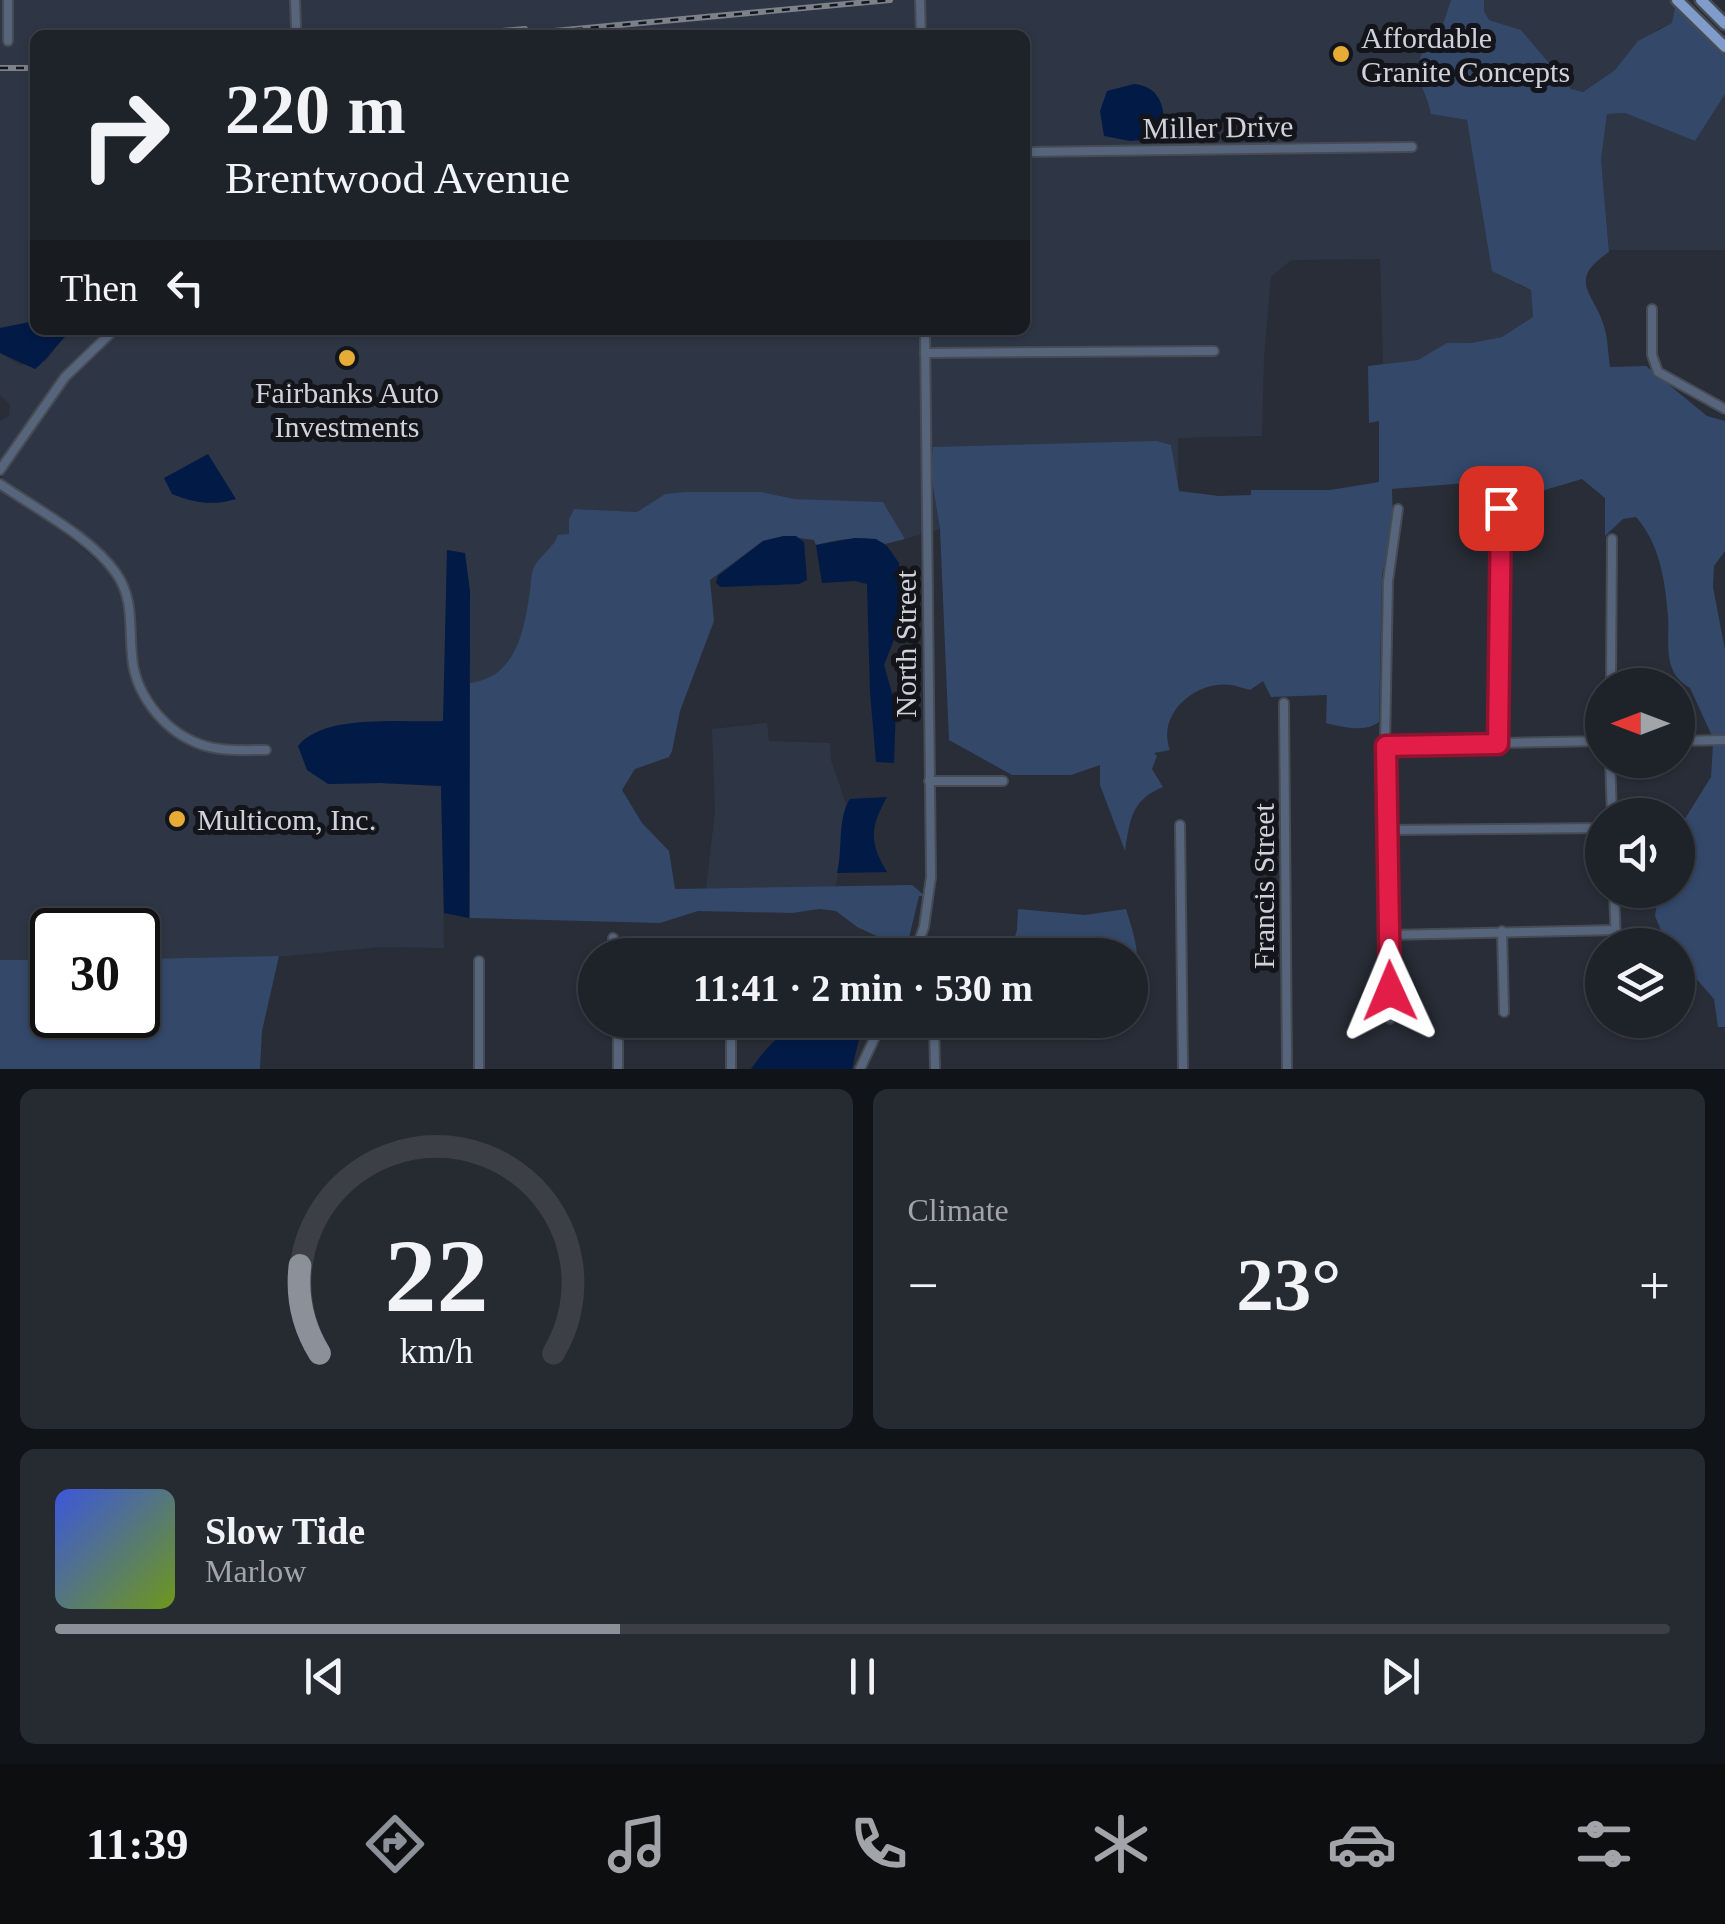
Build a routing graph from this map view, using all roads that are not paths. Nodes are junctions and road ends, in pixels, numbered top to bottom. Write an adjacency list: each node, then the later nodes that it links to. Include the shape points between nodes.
1 (8, 0): 9 (street)
2 (296, 0): 7 (street)
3 (920, 0): 8 (street)
4 (1677, 0): 10 (main road)
5 (1701, 0): 6 (main road)
6 (1725, 24)
7 (296, 26)
8 (921, 30)
9 (8, 41)
10 (1725, 47)
11 (1412, 147): 12 (street, Miller Drive)
12 (1030, 152)
13 (1652, 309): 18 (street, via 1658,372)
14 (109, 335): 19 (street, via 65,377)
15 (925, 335): 17 (street, North Street)
16 (1214, 351): 17 (street)
17 (925, 353): 32 (street, North Street)
18 (1725, 409)
19 (0, 470)
20 (0, 484): 31 (street, via 115,572 130,604 135,674 166,723 197,744)
21 (1398, 508): 30 (street, via 1388,582)
22 (1501, 508): 29 (street)
23 (1612, 538): 24 (street)
24 (1611, 668)
25 (1284, 703): 54 (street, Francis Street)
26 (1725, 740): 27 (street)
27 (1695, 741)
28 (1585, 742): 29 (street)
29 (1498, 744): 30 (street)
30 (1386, 746): 36 (street)
31 (266, 750)
32 (928, 781): 33 (street); 40 (street, North Street, via 929,905)
33 (1003, 781)
34 (1180, 826): 53 (street)
35 (1585, 828): 36 (street)
36 (1387, 830): 39 (street)
37 (1585, 931): 38 (street)
38 (1502, 932): 39 (street); 42 (street)
39 (1389, 935): 43 (street)
40 (919, 938)
41 (479, 960): 48 (street)
42 (1504, 1012)
43 (1390, 1019)
44 (618, 1038): 49 (street)
45 (731, 1038): 50 (street)
46 (874, 1038): 51 (street)
47 (934, 1038): 52 (street)
48 (479, 1069)
49 (618, 1069)
50 (731, 1069)
51 (860, 1069)
52 (935, 1069)
53 (1183, 1069)
54 (1286, 1069)

